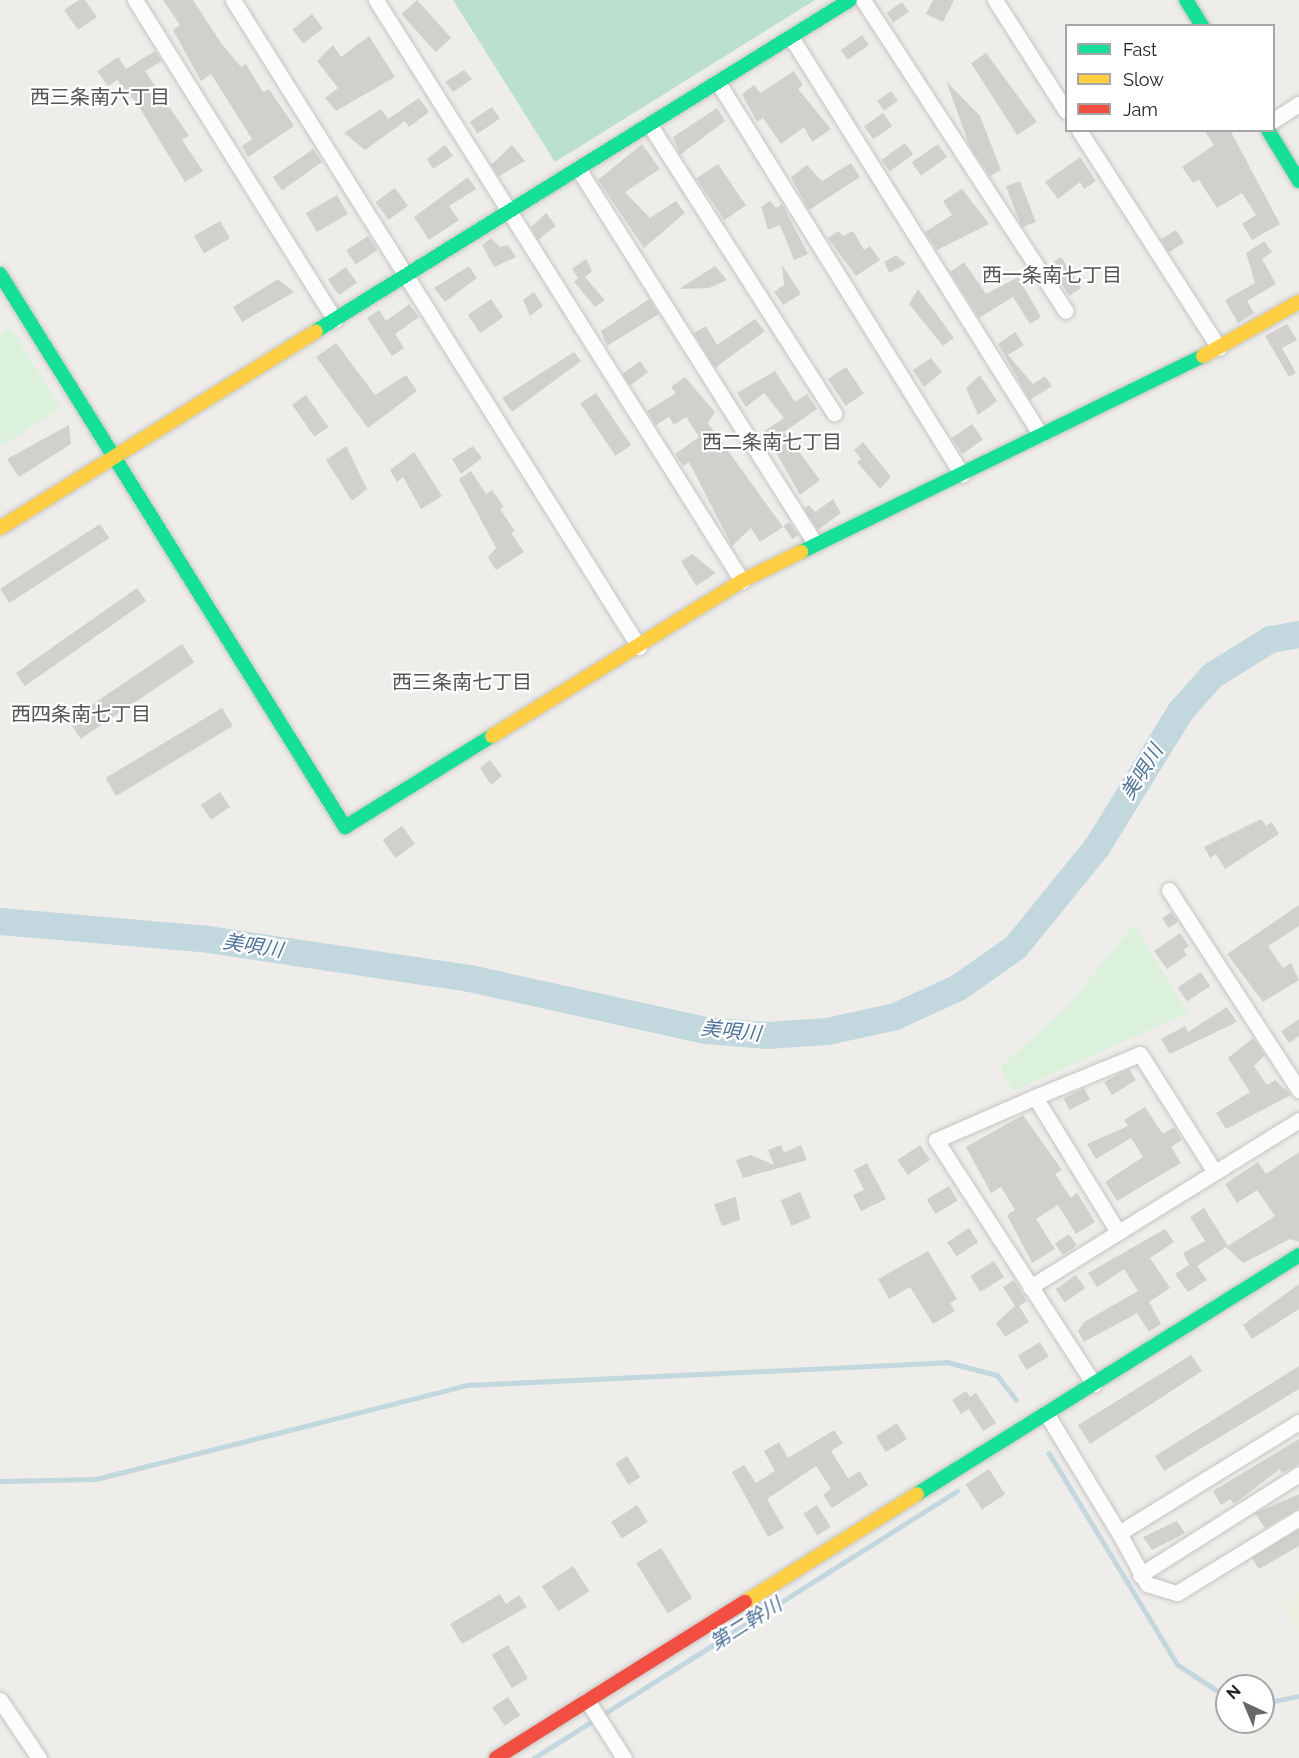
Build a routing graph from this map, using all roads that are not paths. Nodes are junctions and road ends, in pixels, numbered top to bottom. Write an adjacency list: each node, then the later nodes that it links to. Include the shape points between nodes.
1 (135, 0): 24 (street)
2 (233, 0): 20 (street)
3 (376, 0): 19 (street)
4 (850, 0): 9 (main road)
5 (862, 0): 23 (street)
6 (995, 0): 12 (street)
7 (1186, 0): 8 (main road)
8 (1201, 24)
9 (791, 37): 10 (main road); 27 (street)
10 (719, 84): 14 (main road); 29 (street)
11 (1299, 104): 13 (street)
12 (1065, 109)
13 (1275, 119)
14 (651, 127): 17 (main road); 26 (street)
15 (1080, 132): 25 (street)
16 (1269, 132): 18 (main road)
17 (579, 170): 19 (main road); 31 (street)
18 (1299, 181)
19 (510, 213): 20 (main road); 32 (street)
20 (407, 273): 24 (main road); 33 (street)
21 (0, 274): 28 (main road)
22 (1299, 302): 25 (main road)
23 (1066, 311)
24 (334, 320): 28 (main road)
25 (1219, 348): 27 (main road)
26 (834, 413)
27 (1040, 434): 29 (main road)
28 (113, 457): 30 (main road); 33 (main road, via 345,827)
29 (962, 475): 31 (main road)
30 (0, 528)
31 (815, 544): 32 (main road)
32 (742, 581): 33 (main road)
33 (639, 647)
34 (1168, 890): 35 (street)
35 (1299, 1090)
36 (1035, 1097): 38 (street, via 1140,1054); 39 (street); 41 (street, via 936,1140)
37 (1299, 1120): 38 (street)
38 (1215, 1173): 39 (street)
39 (1118, 1232): 41 (street)
40 (1299, 1255): 42 (main road)
41 (1030, 1287): 42 (street)
42 (1094, 1384): 43 (main road)
43 (1046, 1413): 47 (street); 50 (main road)
44 (1299, 1422): 47 (street)
45 (1299, 1473): 48 (street)
46 (1299, 1518): 48 (street, via 1177,1593 1161,1592)
47 (1119, 1533): 48 (street)
48 (1140, 1575)
49 (0, 1700): 51 (street)
50 (587, 1701): 52 (main road); 53 (street)
51 (39, 1758)
52 (496, 1758)
53 (624, 1758)

